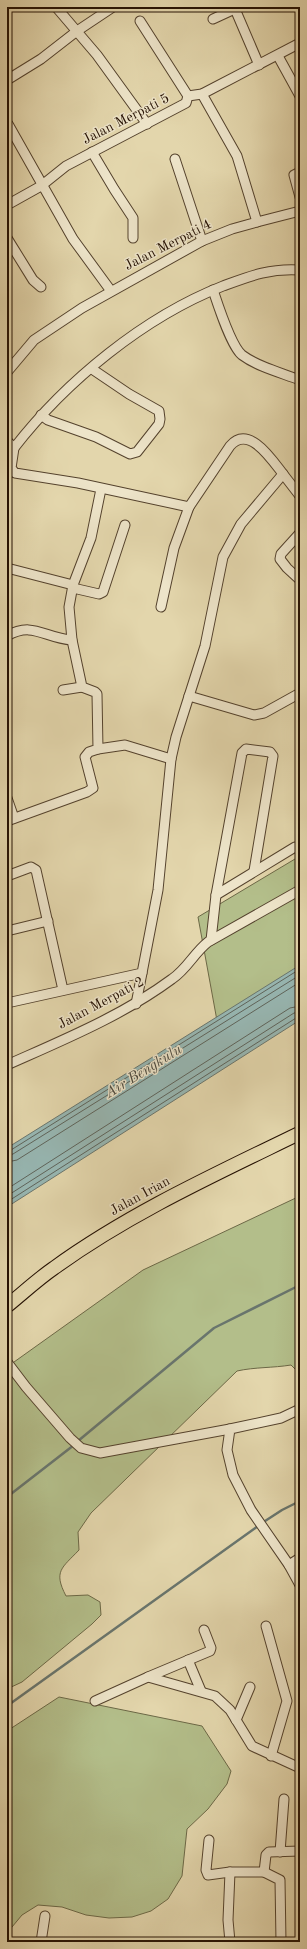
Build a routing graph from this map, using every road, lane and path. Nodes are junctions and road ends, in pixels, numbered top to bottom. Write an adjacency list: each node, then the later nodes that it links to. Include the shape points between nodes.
1 (56, 7): 6 (street)
2 (112, 7): 6 (street)
3 (237, 8): 4 (street); 9 (street)
4 (213, 19)
5 (140, 21): 12 (street)
6 (77, 31): 10 (street, via 41,59); 15 (street)
7 (300, 43): 8 (street, Jalan Merpati 5)
8 (278, 56): 9 (street, Jalan Merpati 5); 13 (street)
9 (259, 65): 11 (street, Jalan Merpati 5)
10 (7, 80)
11 (202, 94): 12 (street, Jalan Merpati 5); 23 (street, via 242,169)
12 (188, 96): 15 (street, Jalan Merpati 5, via 186,103)
13 (300, 96)
14 (8, 124): 19 (street)
15 (147, 124): 16 (street, Jalan Merpati 5)
16 (92, 152): 19 (street, Jalan Merpati 5, via 66,166); 25 (street, via 133,218)
17 (174, 159): 26 (street)
18 (300, 172): 20 (street, via 294,175)
19 (41, 186): 21 (street, Jalan Merpati 5); 30 (street, via 72,239)
20 (300, 197)
21 (7, 205)
22 (300, 211): 23 (street, Jalan Merpati 4)
23 (257, 222): 26 (street, Jalan Merpati 4)
24 (7, 238): 28 (street, via 33,280)
25 (133, 238)
26 (202, 241): 30 (street, Jalan Merpati 4)
27 (300, 270): 29 (street, via 257,273)
28 (41, 287)
29 (213, 290): 31 (street, via 148,324); 33 (street, via 235,346 242,355)
30 (111, 291): 32 (street, Jalan Merpati 4, via 34,340)
31 (92, 369): 34 (street, via 82,375); 34 (street, via 159,411 159,424 137,452 130,454)
32 (7, 372)
33 (300, 380)
34 (41, 415): 36 (street)
35 (7, 441): 36 (street)
36 (14, 448): 38 (street, via 11,468 15,473)
37 (283, 474): 39 (street); 40 (street, via 262,449 246,438 239,439 230,446); 52 (street, via 241,524 228,547 221,566 205,646)
38 (101, 489): 40 (street); 45 (street, via 91,538)
39 (300, 496)
40 (189, 507): 46 (street, via 174,548)
41 (125, 525): 45 (street, via 103,592 99,594)
42 (300, 533): 44 (street, via 280,559)
43 (7, 568): 45 (street)
44 (300, 580)
45 (73, 586): 48 (street, via 69,606)
46 (161, 607)
47 (7, 636): 48 (street, via 26,628 59,639)
48 (72, 640): 49 (street)
49 (82, 687): 50 (street); 53 (street, via 97,694)
50 (63, 690)
51 (300, 693): 52 (street, via 264,713 254,715)
52 (189, 696): 54 (street)
53 (98, 749): 54 (street, via 122,745); 56 (street, via 89,752 85,757 93,784 92,789)
54 (170, 759): 65 (street, via 158,890)
55 (7, 798): 56 (street)
56 (11, 819)
57 (295, 847): 58 (street)
58 (254, 871): 61 (street); 61 (street, via 273,756 270,752 246,749 242,753)
59 (7, 876): 62 (street, via 34,868)
60 (300, 890): 64 (street, Jalan Merpati 2)
61 (216, 895): 64 (street)
62 (48, 921): 63 (street); 66 (street)
63 (7, 931)
64 (211, 940): 68 (street, Jalan Merpati 2, via 179,974)
65 (142, 973): 66 (street); 68 (street)
66 (63, 990): 67 (street)
67 (7, 1003)
68 (136, 1004): 69 (street, Jalan Merpati 2)
69 (7, 1065)
70 (300, 1133): 71 (main road, Jalan Irian, via 210,1177 110,1231 53,1268)
71 (7, 1306)
72 (7, 1362): 74 (street, via 77,1446 89,1451 105,1452)
73 (300, 1409): 74 (street, via 281,1418)
74 (230, 1429): 76 (street, via 227,1444 228,1461 233,1476 251,1510)
75 (300, 1558): 76 (street)
76 (289, 1565): 77 (street)
77 (300, 1586)
78 (266, 1626): 86 (street, via 287,1701)
79 (204, 1630): 80 (street, via 211,1650)
80 (188, 1660): 81 (street); 83 (street)
81 (148, 1677): 83 (street); 84 (street)
82 (250, 1688): 85 (street)
83 (201, 1691): 85 (street, via 221,1700)
84 (95, 1701)
85 (236, 1720): 86 (street, via 252,1746)
86 (271, 1756): 87 (street)
87 (300, 1768)
88 (284, 1799): 90 (street)
89 (208, 1840): 92 (street, via 207,1874)
90 (280, 1852): 91 (street); 93 (street, via 268,1853)
91 (300, 1852)
92 (230, 1872): 93 (street); 96 (street)
93 (264, 1872): 97 (street, via 280,1880)
94 (45, 1916): 95 (street)
95 (41, 1942)
96 (230, 1942)
97 (281, 1942)

